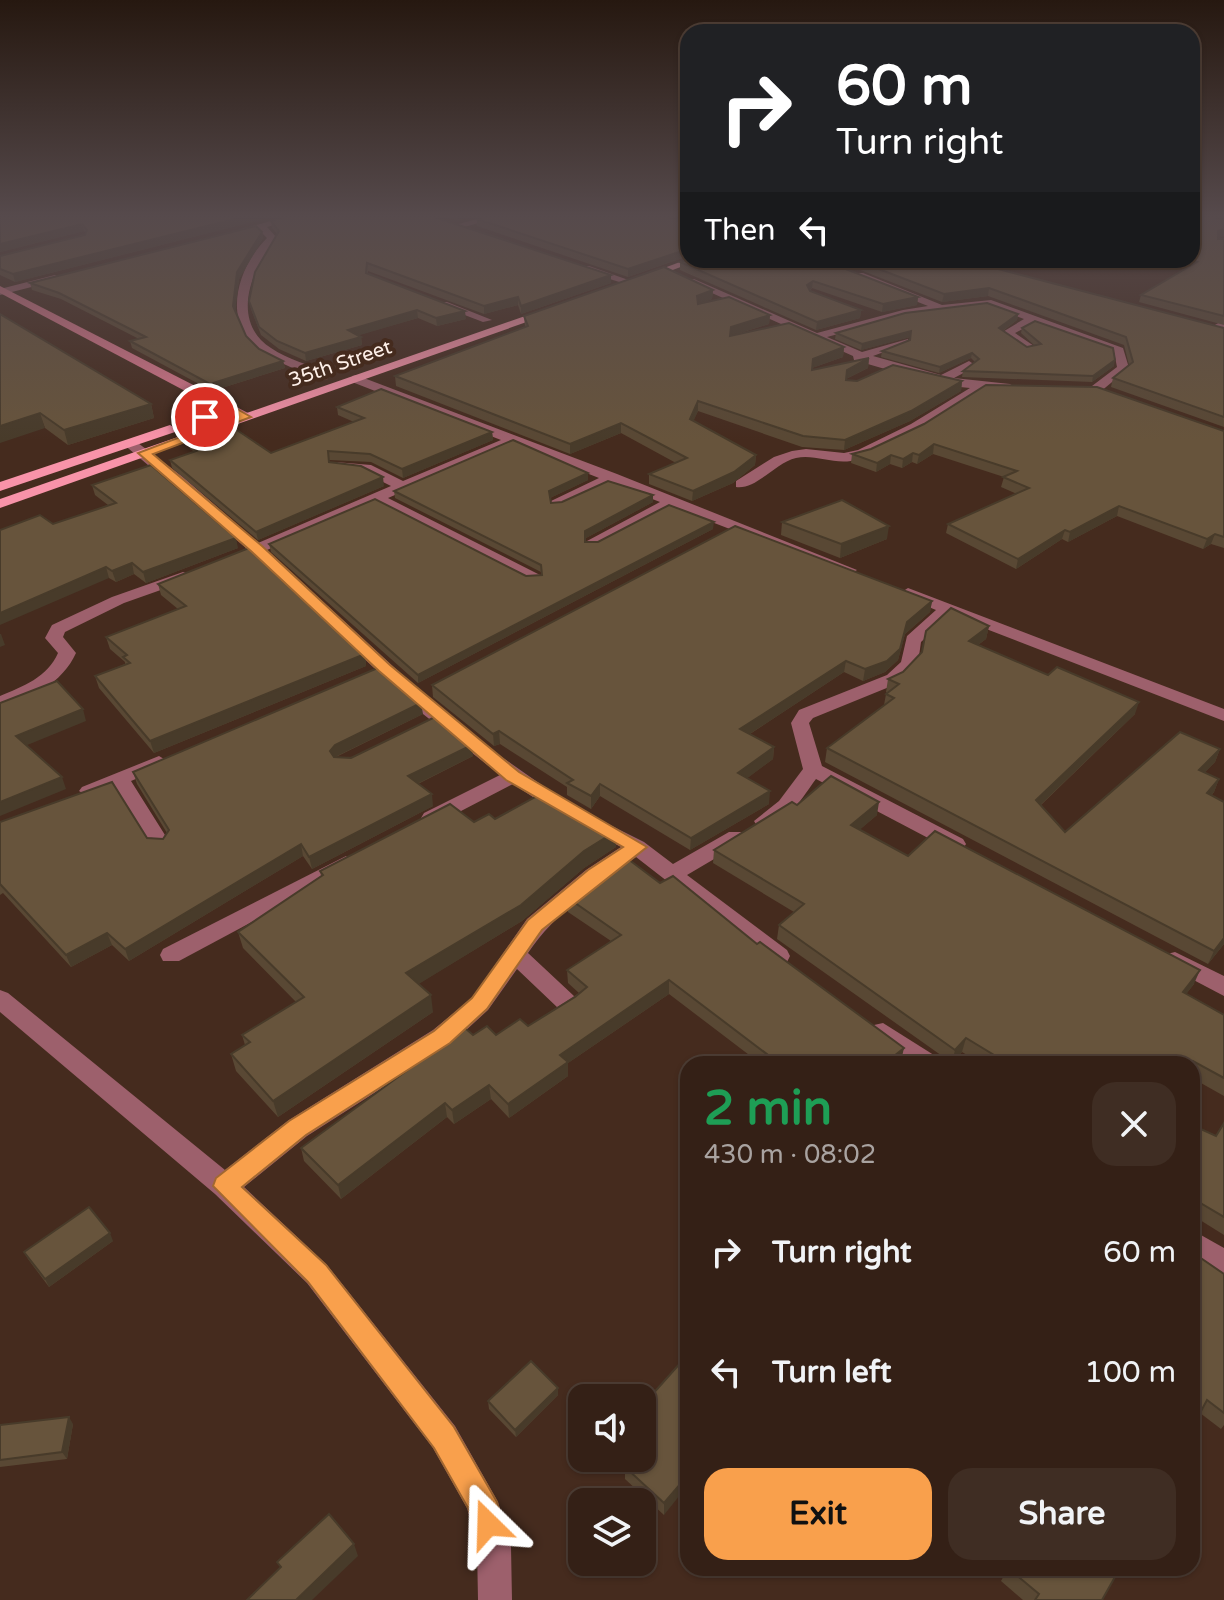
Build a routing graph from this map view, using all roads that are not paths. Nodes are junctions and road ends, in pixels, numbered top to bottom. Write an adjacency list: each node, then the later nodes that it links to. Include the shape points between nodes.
1 (1, 291): 33 (main road)
2 (242, 291): 27 (street, via 249,334 266,350)
3 (714, 291): 7 (street)
4 (898, 291): 10 (street)
5 (999, 297): 8 (street)
6 (429, 298): 14 (lane)
7 (732, 298): 9 (street); 15 (street)
8 (987, 302): 10 (street); 12 (street)
9 (717, 304)
10 (937, 306): 13 (street)
11 (858, 311): 13 (street)
12 (1034, 318): 21 (street, via 1007,333); 32 (street, via 1119,350 1123,368)
13 (881, 319): 19 (street)
14 (487, 320): 27 (main road, 35th Street); 28 (main road, 35th Street, via 560,301)
15 (790, 325): 18 (street); 19 (street)
16 (1200, 325): 17 (street)
17 (1221, 328)
18 (762, 333)
19 (816, 337): 22 (street)
20 (904, 341): 22 (street)
21 (1031, 348)
22 (860, 357): 23 (street); 25 (street)
23 (845, 362)
24 (969, 365): 29 (street)
25 (889, 367): 26 (street); 29 (street)
26 (876, 373)
27 (324, 376): 33 (main road, 35th Street)
28 (356, 379): 34 (main road, 35th Street); 35 (street)
29 (940, 381): 30 (street)
30 (980, 387): 31 (street); 39 (street, via 933,417 854,455 798,454 771,463)
31 (1029, 389)
32 (1096, 391)
33 (230, 409): 34 (main road); 36 (main road, 35th Street)
34 (245, 417): 36 (main road, 35th Street)
35 (514, 439): 38 (street); 41 (street)
36 (137, 448): 40 (main road, 35th Street); 44 (main road, 35th Street); 49 (street)
37 (336, 465): 41 (street, via 366,468)
38 (612, 477): 43 (street); 45 (street)
39 (741, 484)
40 (0, 487)
41 (403, 487): 42 (street)
42 (376, 498): 49 (street); 53 (street)
43 (673, 501): 46 (street); 48 (street)
44 (0, 504)
45 (556, 504)
46 (737, 526): 47 (street); 52 (street)
47 (711, 540)
48 (592, 544)
49 (257, 549): 50 (street); 56 (street)
50 (229, 560)
51 (202, 570): 58 (street, via 118,600 58,629 54,638 67,653 65,660 44,680)
52 (860, 574)
53 (534, 578)
54 (889, 585): 55 (street)
55 (948, 608): 59 (street); 63 (street, via 913,640 905,670 893,679 806,714 800,723)
56 (384, 668): 57 (street); 60 (street, via 423,692)
57 (358, 679)
58 (0, 703)
59 (1224, 715)
60 (440, 716): 61 (street); 64 (street)
61 (413, 729)
62 (173, 756): 65 (street)
63 (813, 769): 70 (street); 72 (street, via 786,806)
64 (513, 776): 67 (street); 69 (street)
65 (120, 779): 66 (street); 68 (street)
66 (67, 800)
67 (417, 826)
68 (160, 843)
69 (637, 847): 72 (street); 74 (street, via 555,906)
70 (968, 851)
71 (362, 854): 75 (street)
72 (674, 873): 76 (street)
73 (1158, 951): 77 (street)
74 (514, 953): 79 (street); 82 (street, via 480,1004 442,1037 298,1128)
75 (171, 955)
76 (793, 967)
77 (1224, 987)
78 (0, 999): 82 (street)
79 (566, 1002)
80 (867, 1021): 81 (street)
81 (917, 1056)
82 (225, 1186): 85 (street, via 317,1274 444,1437 482,1502 494,1547)
83 (1200, 1248): 84 (street)
84 (1224, 1264)
85 (495, 1600)

